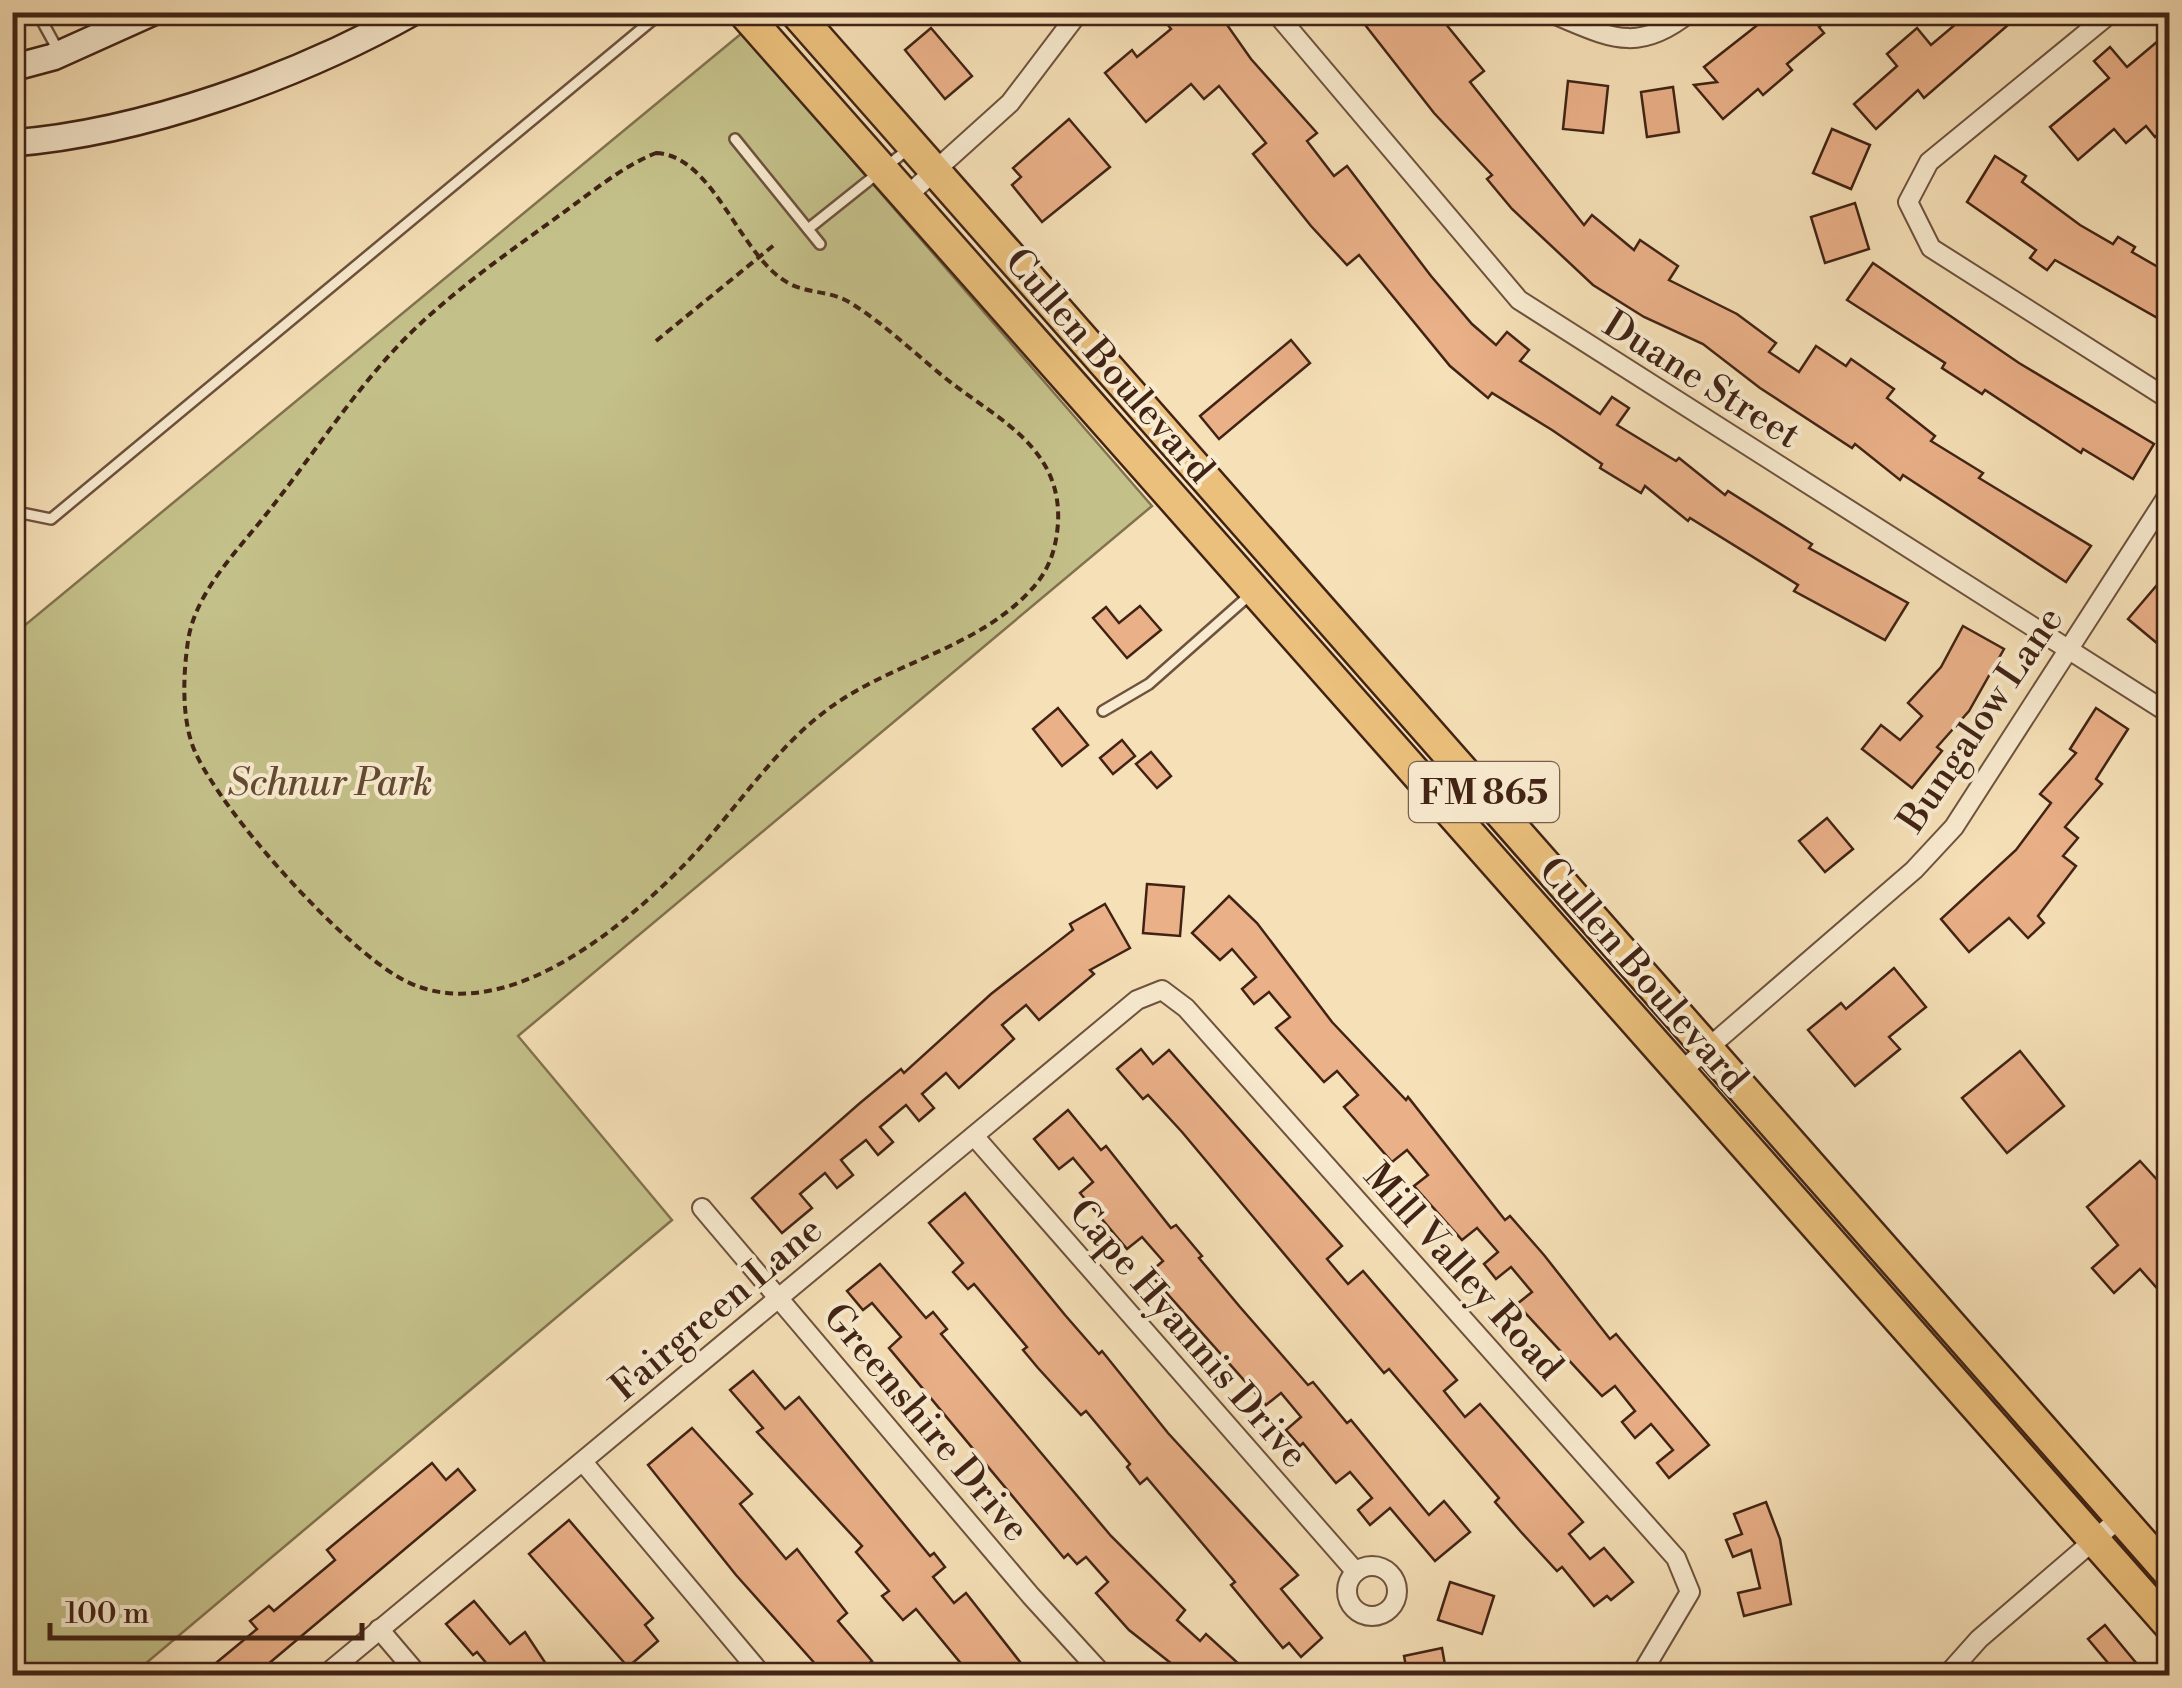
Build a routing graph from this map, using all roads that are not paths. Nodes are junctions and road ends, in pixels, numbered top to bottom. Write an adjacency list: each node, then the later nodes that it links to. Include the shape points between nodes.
1 (37, 12): 12 (lane)
2 (153, 12): 12 (main road)
3 (412, 12): 15 (main road, via 375,34 239,89 116,126)
4 (662, 12): 26 (lane, via 51,520)
5 (744, 12): 17 (main road, Cullen Boulevard / FM 865)
6 (795, 12): 16 (main road, Cullen Boulevard / FM 865)
7 (1079, 12): 18 (street, via 1010,103)
8 (1275, 12): 28 (street, Duane Street, via 1519,300)
9 (1548, 12): 10 (street, via 1619,40 1641,40)
10 (1690, 12)
11 (2112, 12): 22 (street, via 1929,162 1908,202 1930,248)
12 (60, 54): 13 (main road)
13 (12, 68)
14 (735, 139): 20 (lane)
15 (12, 144)
16 (910, 146): 17 (lane); 18 (main road, Cullen Boulevard / FM 865)
17 (885, 169): 19 (main road, Cullen Boulevard / FM 865); 20 (lane)
18 (932, 172): 19 (street); 23 (main road, Cullen Boulevard / FM 865)
19 (908, 195): 24 (main road, Cullen Boulevard / FM 865)
20 (808, 230): 21 (lane)
21 (820, 244)
22 (2170, 400)
23 (1180, 450): 24 (main road); 31 (main road, Cullen Boulevard / FM 865)
24 (1152, 475): 27 (main road, Cullen Boulevard / FM 865)
25 (2170, 492): 28 (street, Bungalow Lane)
26 (12, 511)
27 (1254, 592): 29 (lane, via 1149,684); 32 (main road, Cullen Boulevard / FM 865)
28 (2068, 649): 30 (street, Duane Street); 34 (street, Bungalow Lane, via 1973,803 1934,851)
29 (1103, 711)
30 (2170, 714)
31 (1444, 747): 32 (main road); 34 (main road, Cullen Boulevard / FM 865)
32 (1413, 773): 35 (main road, Cullen Boulevard / FM 865)
33 (1152, 994): 36 (street, Fairgreen Lane); 52 (street, Mill Valley Road, via 1162,990 1186,1008 1676,1558 1690,1592)
34 (1707, 1049): 35 (street, Bungalow Lane); 38 (main road, Cullen Boulevard / FM 865)
35 (1678, 1074): 40 (main road, Cullen Boulevard / FM 865)
36 (974, 1136): 39 (street, Fairgreen Lane); 44 (street, Cape Hyannis Drive)
37 (702, 1208): 39 (street, Greenshire Drive)
38 (1922, 1296): 40 (main road); 42 (main road, Cullen Boulevard / FM 865)
39 (780, 1298): 41 (street, Fairgreen Lane); 51 (street, Greenshire Drive)
40 (1895, 1318): 43 (main road, Cullen Boulevard / FM 865)
41 (583, 1462): 47 (street, Fairgreen Lane); 50 (street)
42 (2120, 1517): 43 (street); 45 (main road, Cullen Boulevard / FM 865)
43 (2093, 1541): 46 (main road, Cullen Boulevard / FM 865); 53 (street)
44 (1356, 1572)
45 (2170, 1574)
46 (2170, 1626)
47 (379, 1629): 48 (street, Fairgreen Lane); 49 (street)
48 (324, 1676)
49 (418, 1676)
50 (763, 1676)
51 (1104, 1676)
52 (1640, 1676)
53 (1946, 1676)

